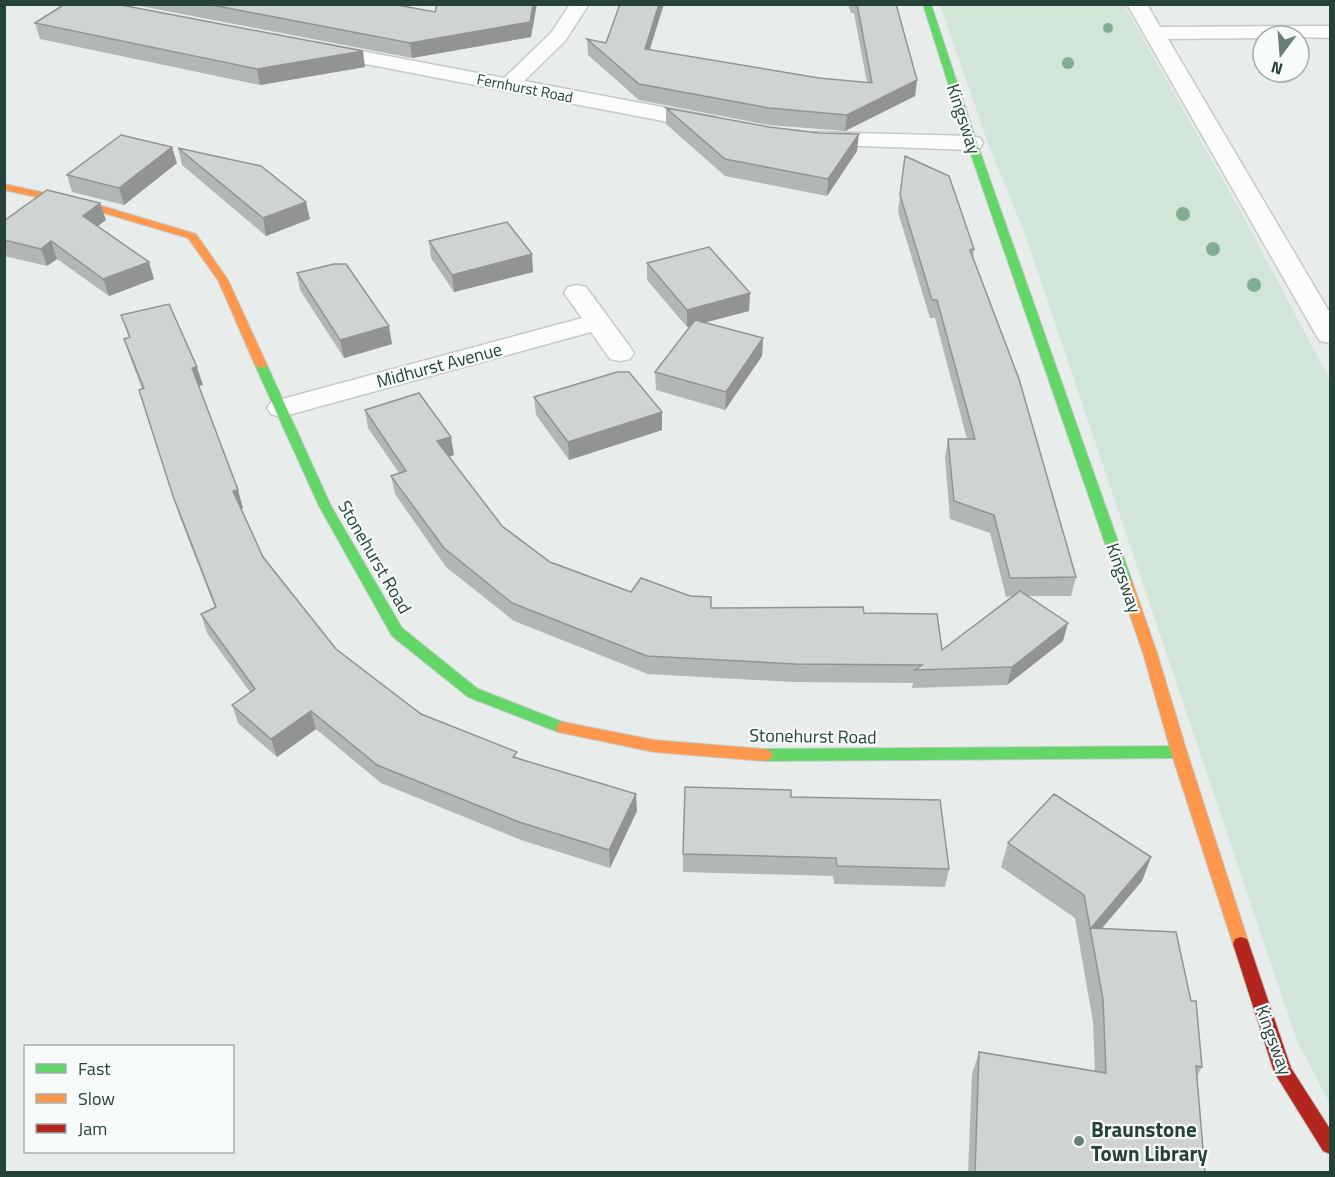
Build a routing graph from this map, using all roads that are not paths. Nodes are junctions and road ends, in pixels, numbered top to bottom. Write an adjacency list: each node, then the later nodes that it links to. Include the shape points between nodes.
1 (580, 4): 7 (street, via 558,37)
2 (927, 4): 10 (street, Kingsway)
3 (1137, 4): 5 (street)
4 (1330, 32): 5 (street)
5 (1153, 33): 14 (street)
6 (300, 46): 7 (street, Fernhurst Road)
7 (508, 85): 8 (street, Fernhurst Road)
8 (732, 127)
9 (798, 138): 10 (street)
10 (972, 143): 17 (street, Kingsway, via 1150,653)
11 (4, 187): 16 (street, Stonehurst Road, via 89,205 192,236 223,280)
12 (577, 293): 13 (street)
13 (598, 322): 15 (street); 16 (street, Midhurst Avenue)
14 (1330, 335)
15 (620, 353)
16 (281, 408): 17 (street, Stonehurst Road, via 325,506 397,632 473,693 559,727 654,746 767,755)
17 (1179, 752): 18 (street, Kingsway, via 1283,1072)
18 (1330, 1145)

